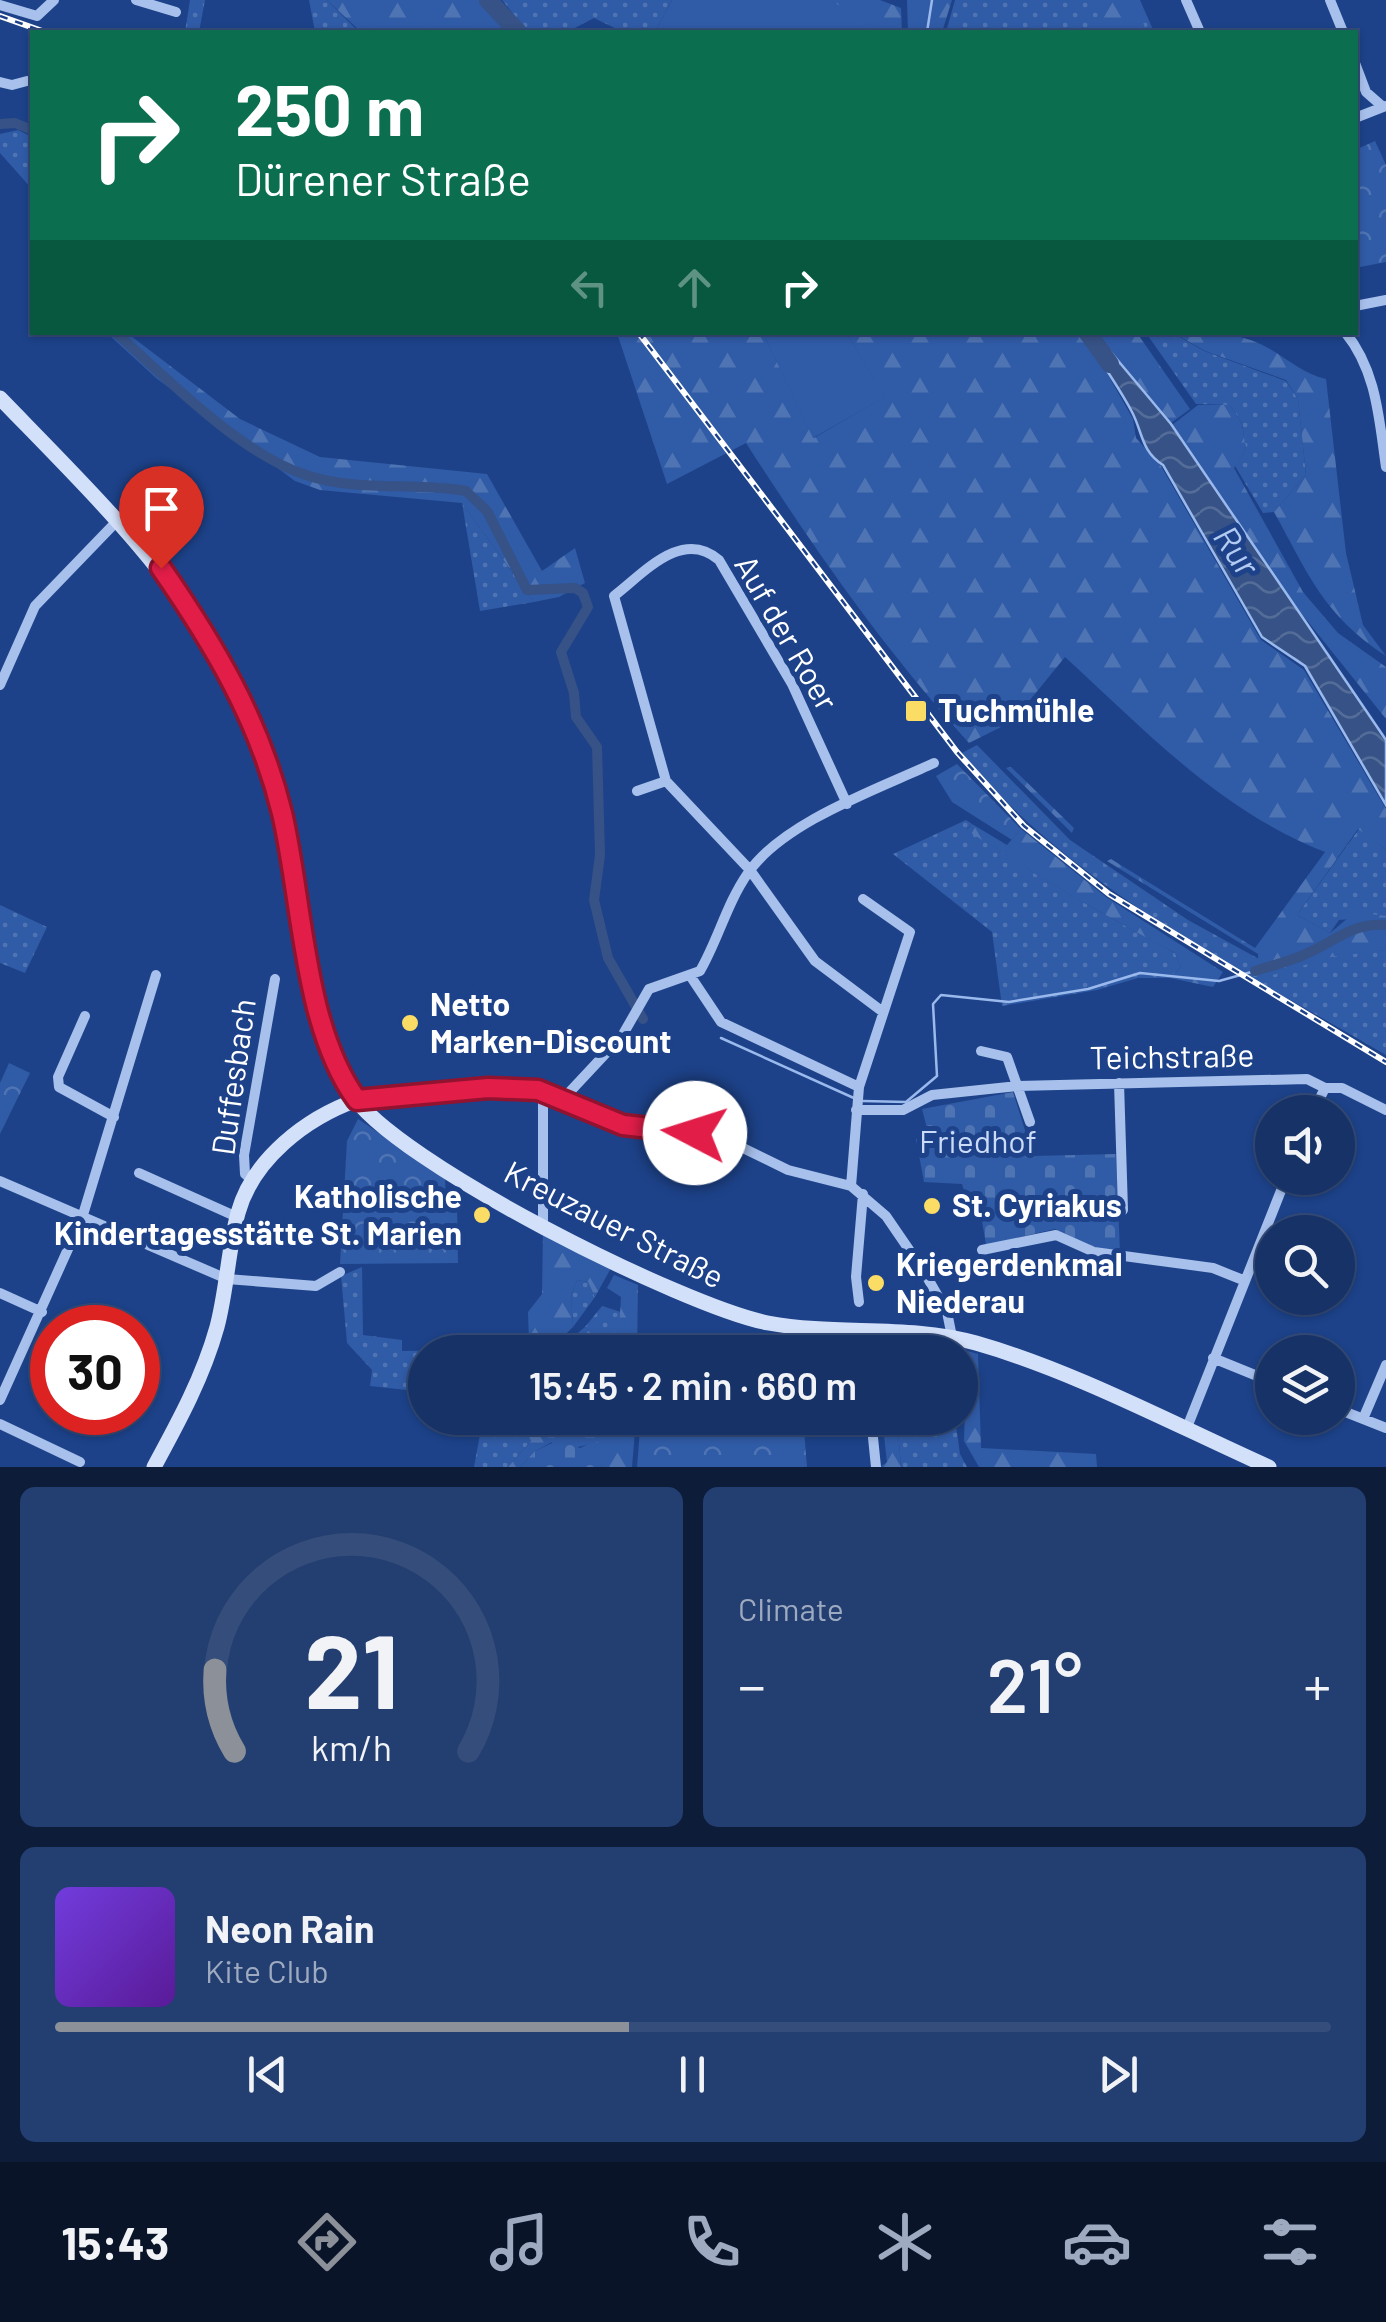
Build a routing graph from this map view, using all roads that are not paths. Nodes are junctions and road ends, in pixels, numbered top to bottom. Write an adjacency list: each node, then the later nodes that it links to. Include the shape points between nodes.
1 (54, 0): 5 (street, via 37,16)
2 (136, 0): 6 (street)
3 (1186, 0): 7 (street)
4 (1330, 0): 8 (street)
5 (0, 5)
6 (176, 12)
7 (1199, 30)
8 (1342, 30)
9 (1358, 71): 12 (street, via 1366,92)
10 (27, 81): 11 (street)
11 (0, 82)
12 (1384, 106): 13 (street)
13 (1358, 117)
14 (1386, 300): 15 (street)
15 (1358, 305)
16 (1347, 335): 17 (street)
17 (1380, 386): 19 (street)
18 (0, 398): 20 (main road)
19 (1386, 467)
20 (118, 520): 21 (street, via 35,606); 41 (main road, via 212,640 249,714 282,813 326,1036)
21 (0, 685)
22 (934, 764): 25 (street)
23 (666, 781): 24 (street); 25 (street, Auf der Roer, via 614,596 690,546 718,560 792,684); 26 (street)
24 (637, 791)
25 (846, 804): 26 (street, via 782,840)
26 (750, 870): 29 (street); 31 (street, via 815,962)
27 (863, 899): 31 (street, via 910,932)
28 (156, 975): 43 (street)
29 (691, 977): 39 (street, via 661,982); 40 (street, Teichstraße, via 720,1022)
30 (275, 979): 46 (street, Duffesbach, via 244,1155)
31 (883, 1012): 40 (street)
32 (85, 1016): 43 (street, via 59,1087)
33 (981, 1050): 35 (street, via 1008,1056)
34 (1119, 1084): 35 (street, Teichstraße); 36 (street, Teichstraße, via 1306,1078); 51 (street)
35 (1018, 1086): 40 (street, Teichstraße, via 932,1095 903,1110); 44 (street)
36 (1325, 1088): 38 (street); 42 (street, Teichstraße, via 1342,1088)
37 (543, 1091): 39 (street); 41 (street, via 488,1088); 54 (street)
38 (1321, 1095)
39 (564, 1098): 48 (street, via 623,1125 695,1133)
40 (858, 1099): 48 (street)
41 (357, 1100): 46 (main road, via 286,1142); 54 (main road, Kreuzauer Straße, via 413,1150)
42 (1386, 1110)
43 (114, 1116): 53 (street)
44 (1030, 1122)
45 (139, 1173): 52 (street)
46 (252, 1180): 52 (main road)
47 (0, 1181): 53 (street)
48 (850, 1186): 49 (street)
49 (864, 1194): 60 (street); 66 (street, via 923,1270 947,1312)
50 (1279, 1195): 58 (street)
51 (1123, 1210)
52 (237, 1217): 57 (main road)
53 (82, 1218): 57 (street); 61 (street)
54 (542, 1224): 63 (main road, Kreuzauer Straße, via 712,1308 790,1326)
55 (982, 1250): 58 (street, via 1056,1234 1094,1252 1214,1268)
56 (340, 1272): 57 (street, via 316,1286)
57 (227, 1278): 80 (main road, via 202,1372)
58 (1243, 1280): 69 (street)
59 (0, 1293): 62 (street)
60 (859, 1302)
61 (45, 1305)
62 (30, 1307)
63 (861, 1330): 64 (street); 65 (main road, Kreuzauer Straße)
64 (862, 1335)
65 (918, 1335)
66 (951, 1335)
67 (30, 1337): 72 (street)
68 (978, 1345): 77 (main road, Kreuzauer Straße)
69 (1213, 1358): 71 (street); 77 (street)
70 (1386, 1365): 74 (street)
71 (1255, 1375)
72 (0, 1400)
73 (1355, 1415): 74 (street)
74 (1363, 1419): 76 (street)
75 (0, 1424): 79 (street)
76 (1386, 1428)
77 (1186, 1430): 82 (main road, Kreuzauer Straße)
78 (873, 1435): 81 (street)
79 (80, 1462)
80 (154, 1467)
81 (876, 1467)
82 (1268, 1467)

